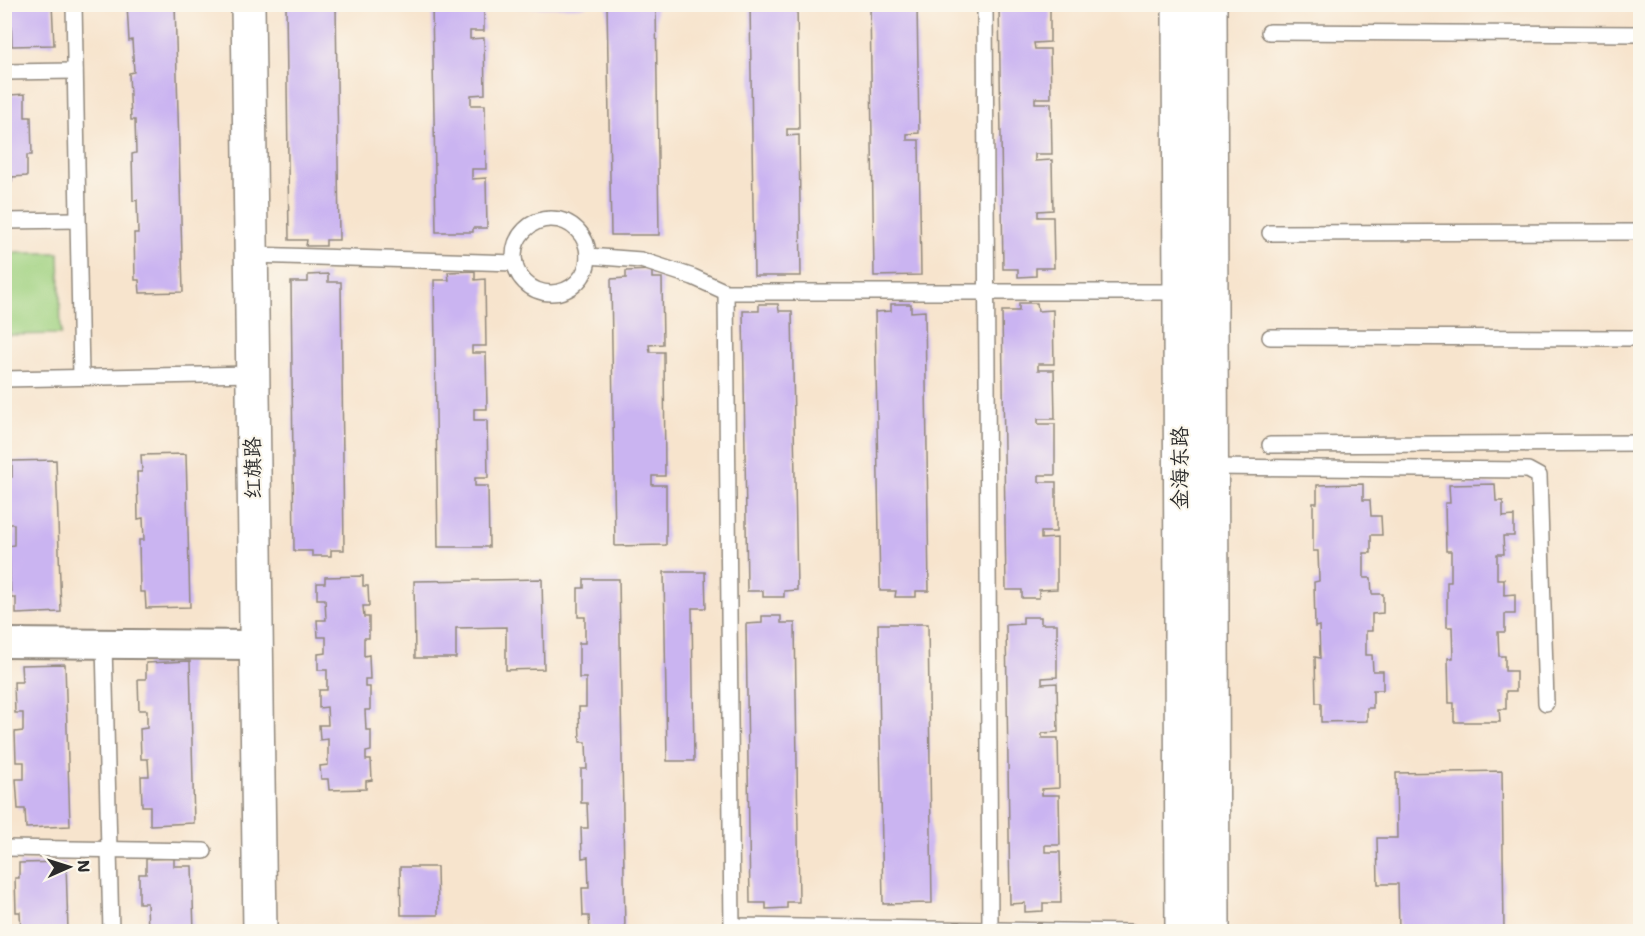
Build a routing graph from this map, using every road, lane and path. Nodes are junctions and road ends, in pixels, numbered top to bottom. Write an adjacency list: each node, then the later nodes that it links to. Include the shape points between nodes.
1 (74, 4): 8 (lane)
2 (248, 4): 14 (main road, 红旗路)
3 (1179, 4): 19 (main road, 金海东路)
4 (1210, 4): 27 (main road, 金海东路)
5 (985, 5): 18 (lane)
6 (1269, 32): 7 (lane)
7 (1641, 34)
8 (75, 71): 9 (lane); 10 (lane)
9 (4, 72)
10 (77, 220): 11 (lane); 23 (lane)
11 (4, 221)
12 (1641, 232): 13 (lane)
13 (1270, 233)
14 (251, 255): 16 (lane); 22 (main road, 红旗路)
15 (588, 256): 16 (lane, via 579,281 556,293 532,288 522,280); 16 (lane, via 585,239 578,230 557,219 544,219 522,232 516,243); 17 (lane, via 641,261)
16 (515, 263)
17 (726, 292): 18 (lane); 35 (lane)
18 (987, 292): 19 (lane); 36 (lane)
19 (1180, 292): 40 (main road, 金海东路)
20 (1270, 336): 21 (lane)
21 (1641, 338)
22 (252, 374): 23 (lane); 30 (main road, 红旗路)
23 (81, 378): 24 (lane)
24 (4, 379)
25 (1641, 443): 26 (lane)
26 (1270, 445)
27 (1212, 467): 31 (lane, via 1528,470 1539,476); 41 (main road, 金海东路)
28 (4, 643): 29 (street)
29 (104, 644): 30 (street); 33 (lane)
30 (255, 645): 38 (main road, 红旗路)
31 (1546, 703)
32 (4, 848): 33 (lane)
33 (109, 850): 34 (lane); 37 (lane)
34 (204, 851)
35 (732, 929): 36 (lane)
36 (990, 931): 39 (lane)
37 (111, 932)
38 (260, 932)
39 (1131, 932)
40 (1182, 932)
41 (1214, 932)

